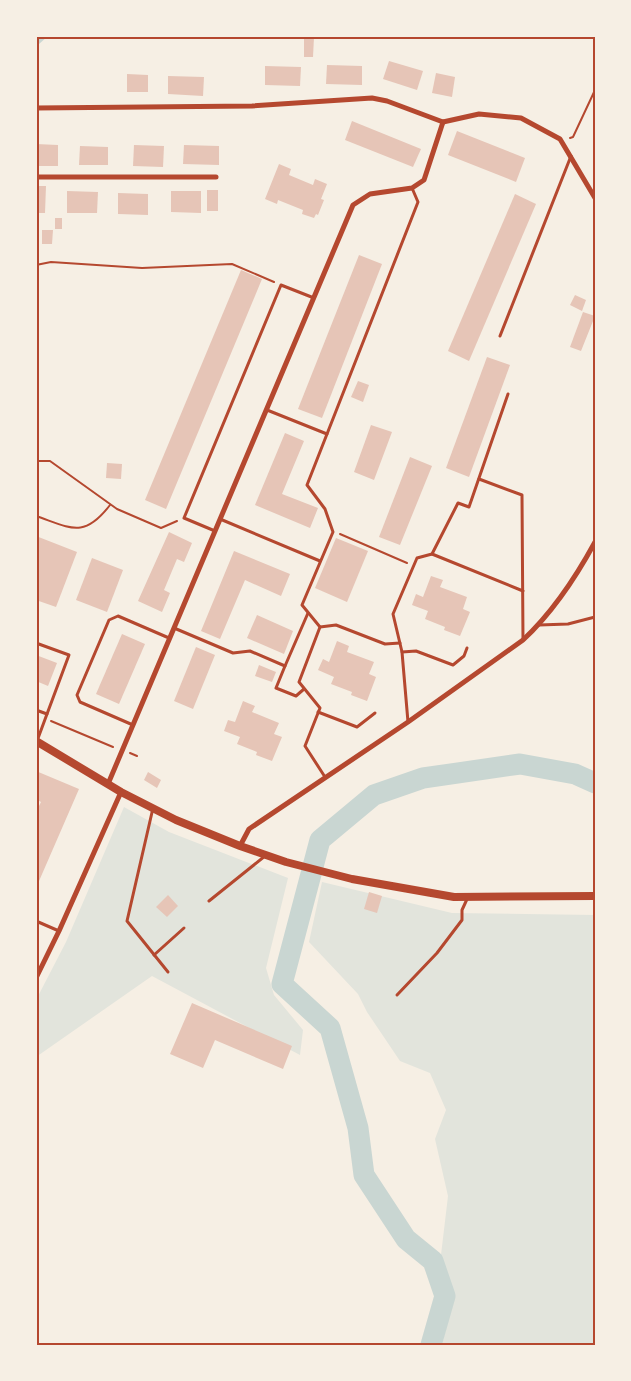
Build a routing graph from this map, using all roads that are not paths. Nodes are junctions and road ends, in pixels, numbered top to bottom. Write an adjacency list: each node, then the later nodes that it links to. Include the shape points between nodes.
1 (36, 108): 2 (street, via 252,106 372,98)
2 (443, 122): 3 (street, via 479,114 521,118 560,139); 6 (street, via 424,180)
3 (571, 156): 7 (street); 9 (lane)
4 (36, 177): 5 (street)
5 (216, 177)
6 (412, 188): 8 (street, via 370,194 353,206); 12 (lane, via 418,202)
7 (595, 198)
8 (314, 298): 11 (street); 15 (lane, via 281,285 184,518)
9 (500, 336)
10 (508, 394): 13 (lane)
11 (267, 410): 12 (lane); 14 (street)
12 (327, 434): 18 (lane, via 307,485 325,510 333,532)
13 (479, 479): 17 (lane, via 469,507 458,503); 19 (lane, via 522,495)
14 (220, 519): 15 (street); 18 (lane)
15 (215, 531): 23 (street)
16 (595, 542): 22 (street)
17 (432, 554): 19 (lane); 28 (lane, via 417,558 394,614)
18 (320, 561): 20 (lane, via 302,605)
19 (524, 591): 26 (lane)
20 (308, 613): 24 (lane); 31 (lane)
21 (595, 618): 22 (lane, via 568,624)
22 (539, 625): 26 (street)
23 (174, 628): 25 (street); 31 (lane, via 233,653 250,651)
24 (320, 628): 28 (lane, via 336,625 385,644); 32 (lane, via 299,682)
25 (170, 639): 38 (street); 38 (lane, via 118,616 109,620 77,694 80,702)
26 (523, 640): 37 (street)
27 (36, 643): 36 (lane, via 69,654)
28 (400, 643): 30 (lane)
29 (467, 648): 30 (lane, via 464,656 452,665 416,651)
30 (402, 652): 37 (lane)
31 (285, 666): 32 (lane, via 276,688 296,696)
32 (304, 689): 34 (lane, via 320,708)
33 (36, 710): 36 (lane)
34 (318, 712): 35 (lane, via 357,727); 40 (lane, via 305,746)
35 (375, 713)
36 (47, 714): 39 (lane)
37 (408, 722): 40 (street)
38 (133, 726): 41 (street)
39 (37, 741): 41 (street)
40 (325, 777): 44 (street, via 249,829)
41 (108, 784): 42 (street)
42 (121, 792): 43 (street); 51 (street)
43 (153, 808): 44 (street); 52 (lane, via 127,921)
44 (240, 846): 45 (street)
45 (266, 855): 47 (street, via 352,879); 48 (lane)
46 (595, 896): 47 (street)
47 (468, 897): 55 (lane, via 457,927)
48 (209, 901)
49 (36, 921): 51 (lane)
50 (184, 928): 52 (lane)
51 (59, 931): 54 (street)
52 (154, 955): 53 (lane)
53 (168, 972)
54 (36, 978)
55 (396, 995)

